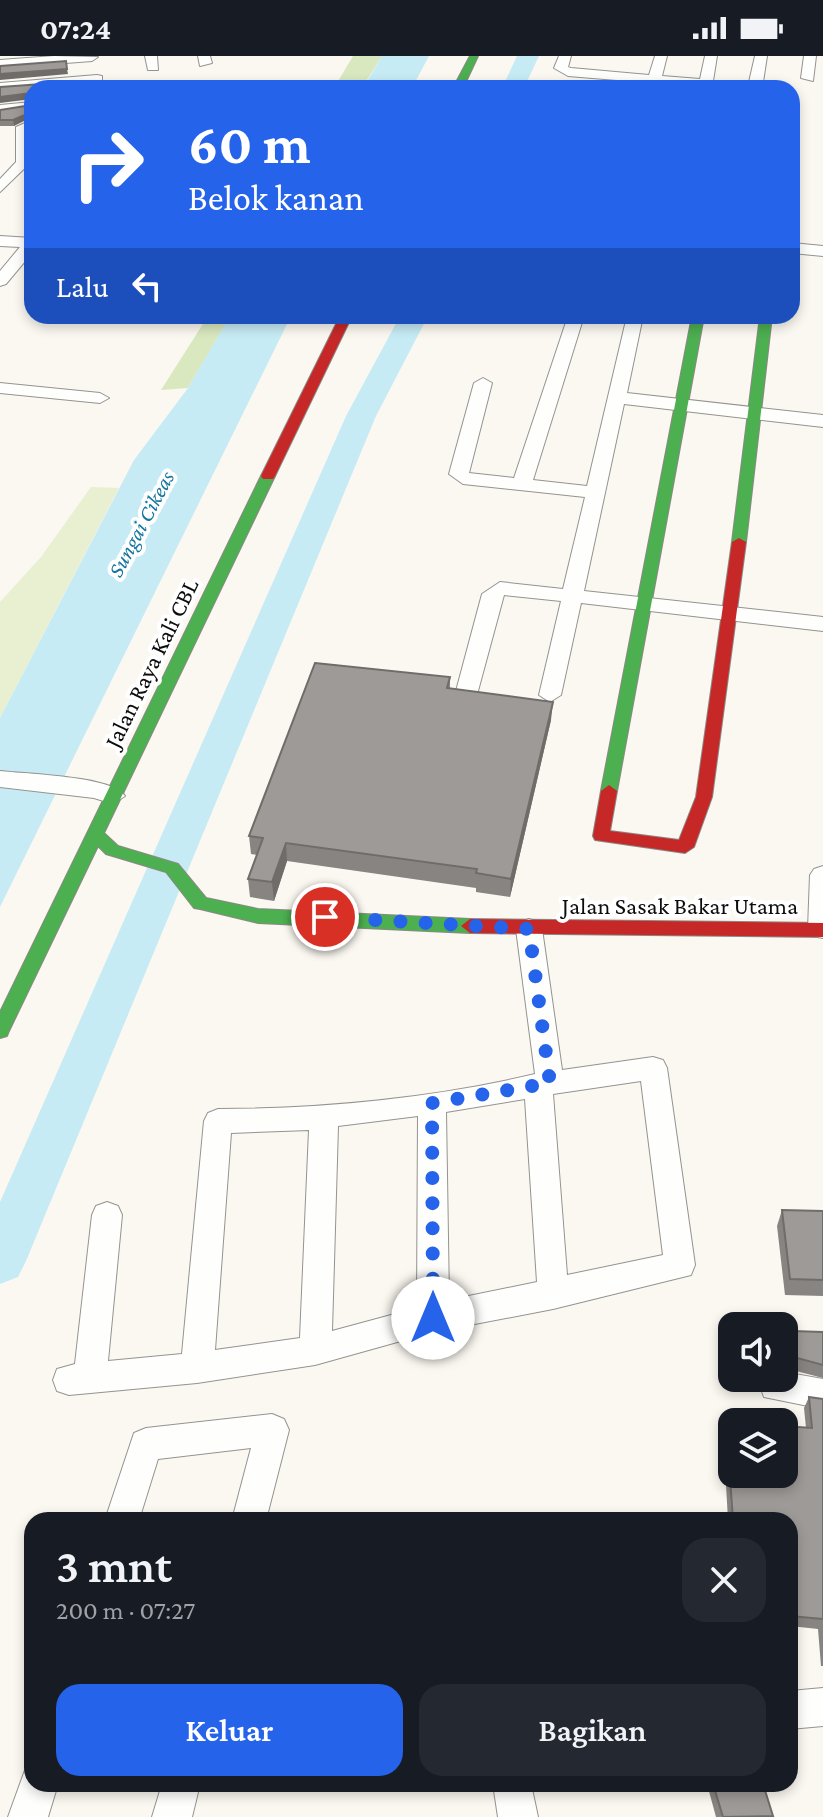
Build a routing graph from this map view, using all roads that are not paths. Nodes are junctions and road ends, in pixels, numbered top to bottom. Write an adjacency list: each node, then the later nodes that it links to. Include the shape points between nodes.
1 (17, 56): 9 (street)
2 (474, 56): 15 (street)
3 (565, 56): 16 (street, via 563,71)
4 (616, 56): 16 (street)
5 (661, 56): 13 (street)
6 (711, 56): 18 (street)
7 (761, 56): 19 (street)
8 (810, 56): 12 (street)
9 (0, 57)
10 (88, 57): 11 (street); 14 (street)
11 (0, 64)
12 (808, 78)
13 (654, 79): 16 (street); 17 (street)
14 (91, 80)
15 (462, 80)
16 (616, 80)
17 (671, 80)
18 (705, 80)
19 (756, 80)
20 (24, 86): 21 (street)
21 (0, 87)
22 (24, 107): 23 (street)
23 (0, 109)
24 (24, 167): 25 (street)
25 (0, 188)
26 (20, 240): 30 (street); 32 (street)
27 (800, 249): 28 (street)
28 (823, 251)
29 (800, 256): 31 (street)
30 (0, 257)
31 (823, 258)
32 (0, 281)
33 (342, 324): 54 (street, Jalan Raya Kali CBL)
34 (573, 324): 45 (street)
35 (633, 324): 41 (street)
36 (697, 324): 42 (street)
37 (765, 324): 43 (street)
38 (483, 383): 45 (street, via 459,474)
39 (0, 388): 40 (street)
40 (100, 398)
41 (619, 398): 42 (street); 46 (street)
42 (682, 405): 43 (street); 48 (street)
43 (754, 412): 44 (street); 49 (street)
44 (823, 421)
45 (522, 484): 46 (street)
46 (597, 493): 47 (street)
47 (573, 596): 48 (street); 51 (street, via 505,587 493,591); 52 (street)
48 (645, 602): 49 (street); 49 (street, via 601,836 685,847 704,797)
49 (731, 612): 50 (street)
50 (823, 624)
51 (467, 691)
52 (550, 695)
53 (0, 779): 54 (street)
54 (106, 793): 55 (street, Jalan Raya Kali CBL)
55 (95, 834): 57 (street, Jalan Sasak Bakar Utama, via 112,850 172,868 200,903 258,916); 59 (street, Jalan Raya Kali CBL)
56 (823, 875): 58 (street)
57 (529, 929): 58 (street, Jalan Sasak Bakar Utama); 60 (street)
58 (822, 930)
59 (0, 1031)
60 (544, 1084): 61 (street); 64 (street); 64 (street, via 653,1068 680,1265)
61 (432, 1103): 62 (street); 65 (street)
62 (324, 1117): 66 (street); 67 (street, via 218,1121)
63 (107, 1215): 67 (street, via 80,1378)
64 (553, 1295): 65 (street)
65 (433, 1318): 66 (street)
66 (315, 1350): 67 (street)
67 (197, 1368)
68 (798, 1390): 69 (street)
69 (823, 1394)
70 (125, 1512): 71 (street, via 146,1444 272,1430)
71 (251, 1512)
72 (823, 1707): 73 (street)
73 (798, 1709)
74 (36, 1792): 77 (street)
75 (179, 1792): 78 (street)
76 (513, 1792): 79 (street)
77 (28, 1817)
78 (172, 1817)
79 (518, 1817)

